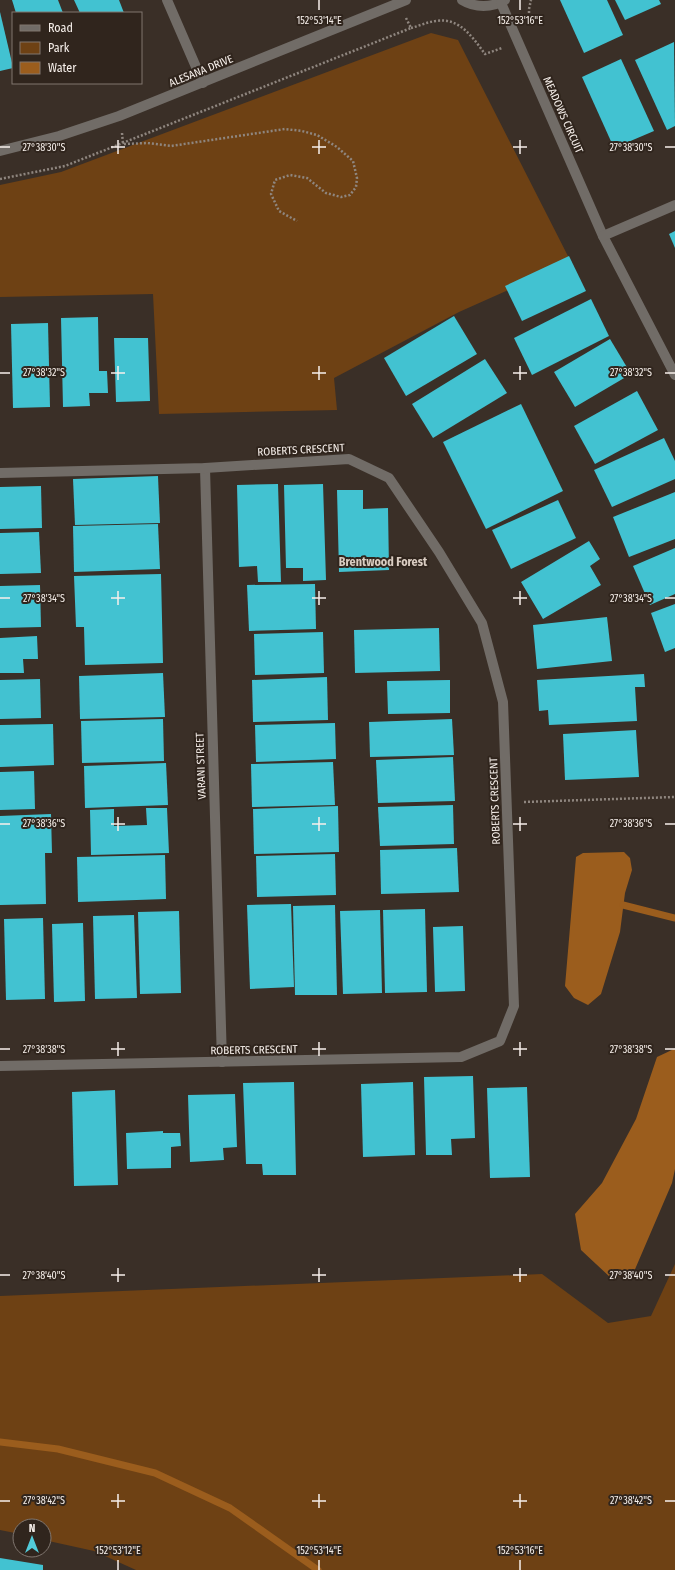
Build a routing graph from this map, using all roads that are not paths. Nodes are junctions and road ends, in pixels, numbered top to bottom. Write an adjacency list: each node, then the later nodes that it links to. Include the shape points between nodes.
1 (167, 0): 5 (street)
2 (462, 0): 4 (street, via 489,6)
3 (402, 1): 5 (street, ALESANA DRIVE)
4 (503, 1): 8 (street, MEADOWS CIRCUIT)
5 (203, 83): 6 (street, ALESANA DRIVE, via 119,116 59,136)
6 (0, 151)
7 (675, 205): 8 (street)
8 (603, 236): 9 (street, MEADOWS CIRCUIT)
9 (675, 375)
10 (205, 468): 11 (street, ROBERTS CRESCENT); 12 (street, VARANI STREET); 12 (street, ROBERTS CRESCENT, via 349,459 389,478 439,552 482,624 503,702 514,1006 500,1040 461,1057)
11 (0, 473)
12 (222, 1062): 13 (street, ROBERTS CRESCENT)
13 (0, 1066)

